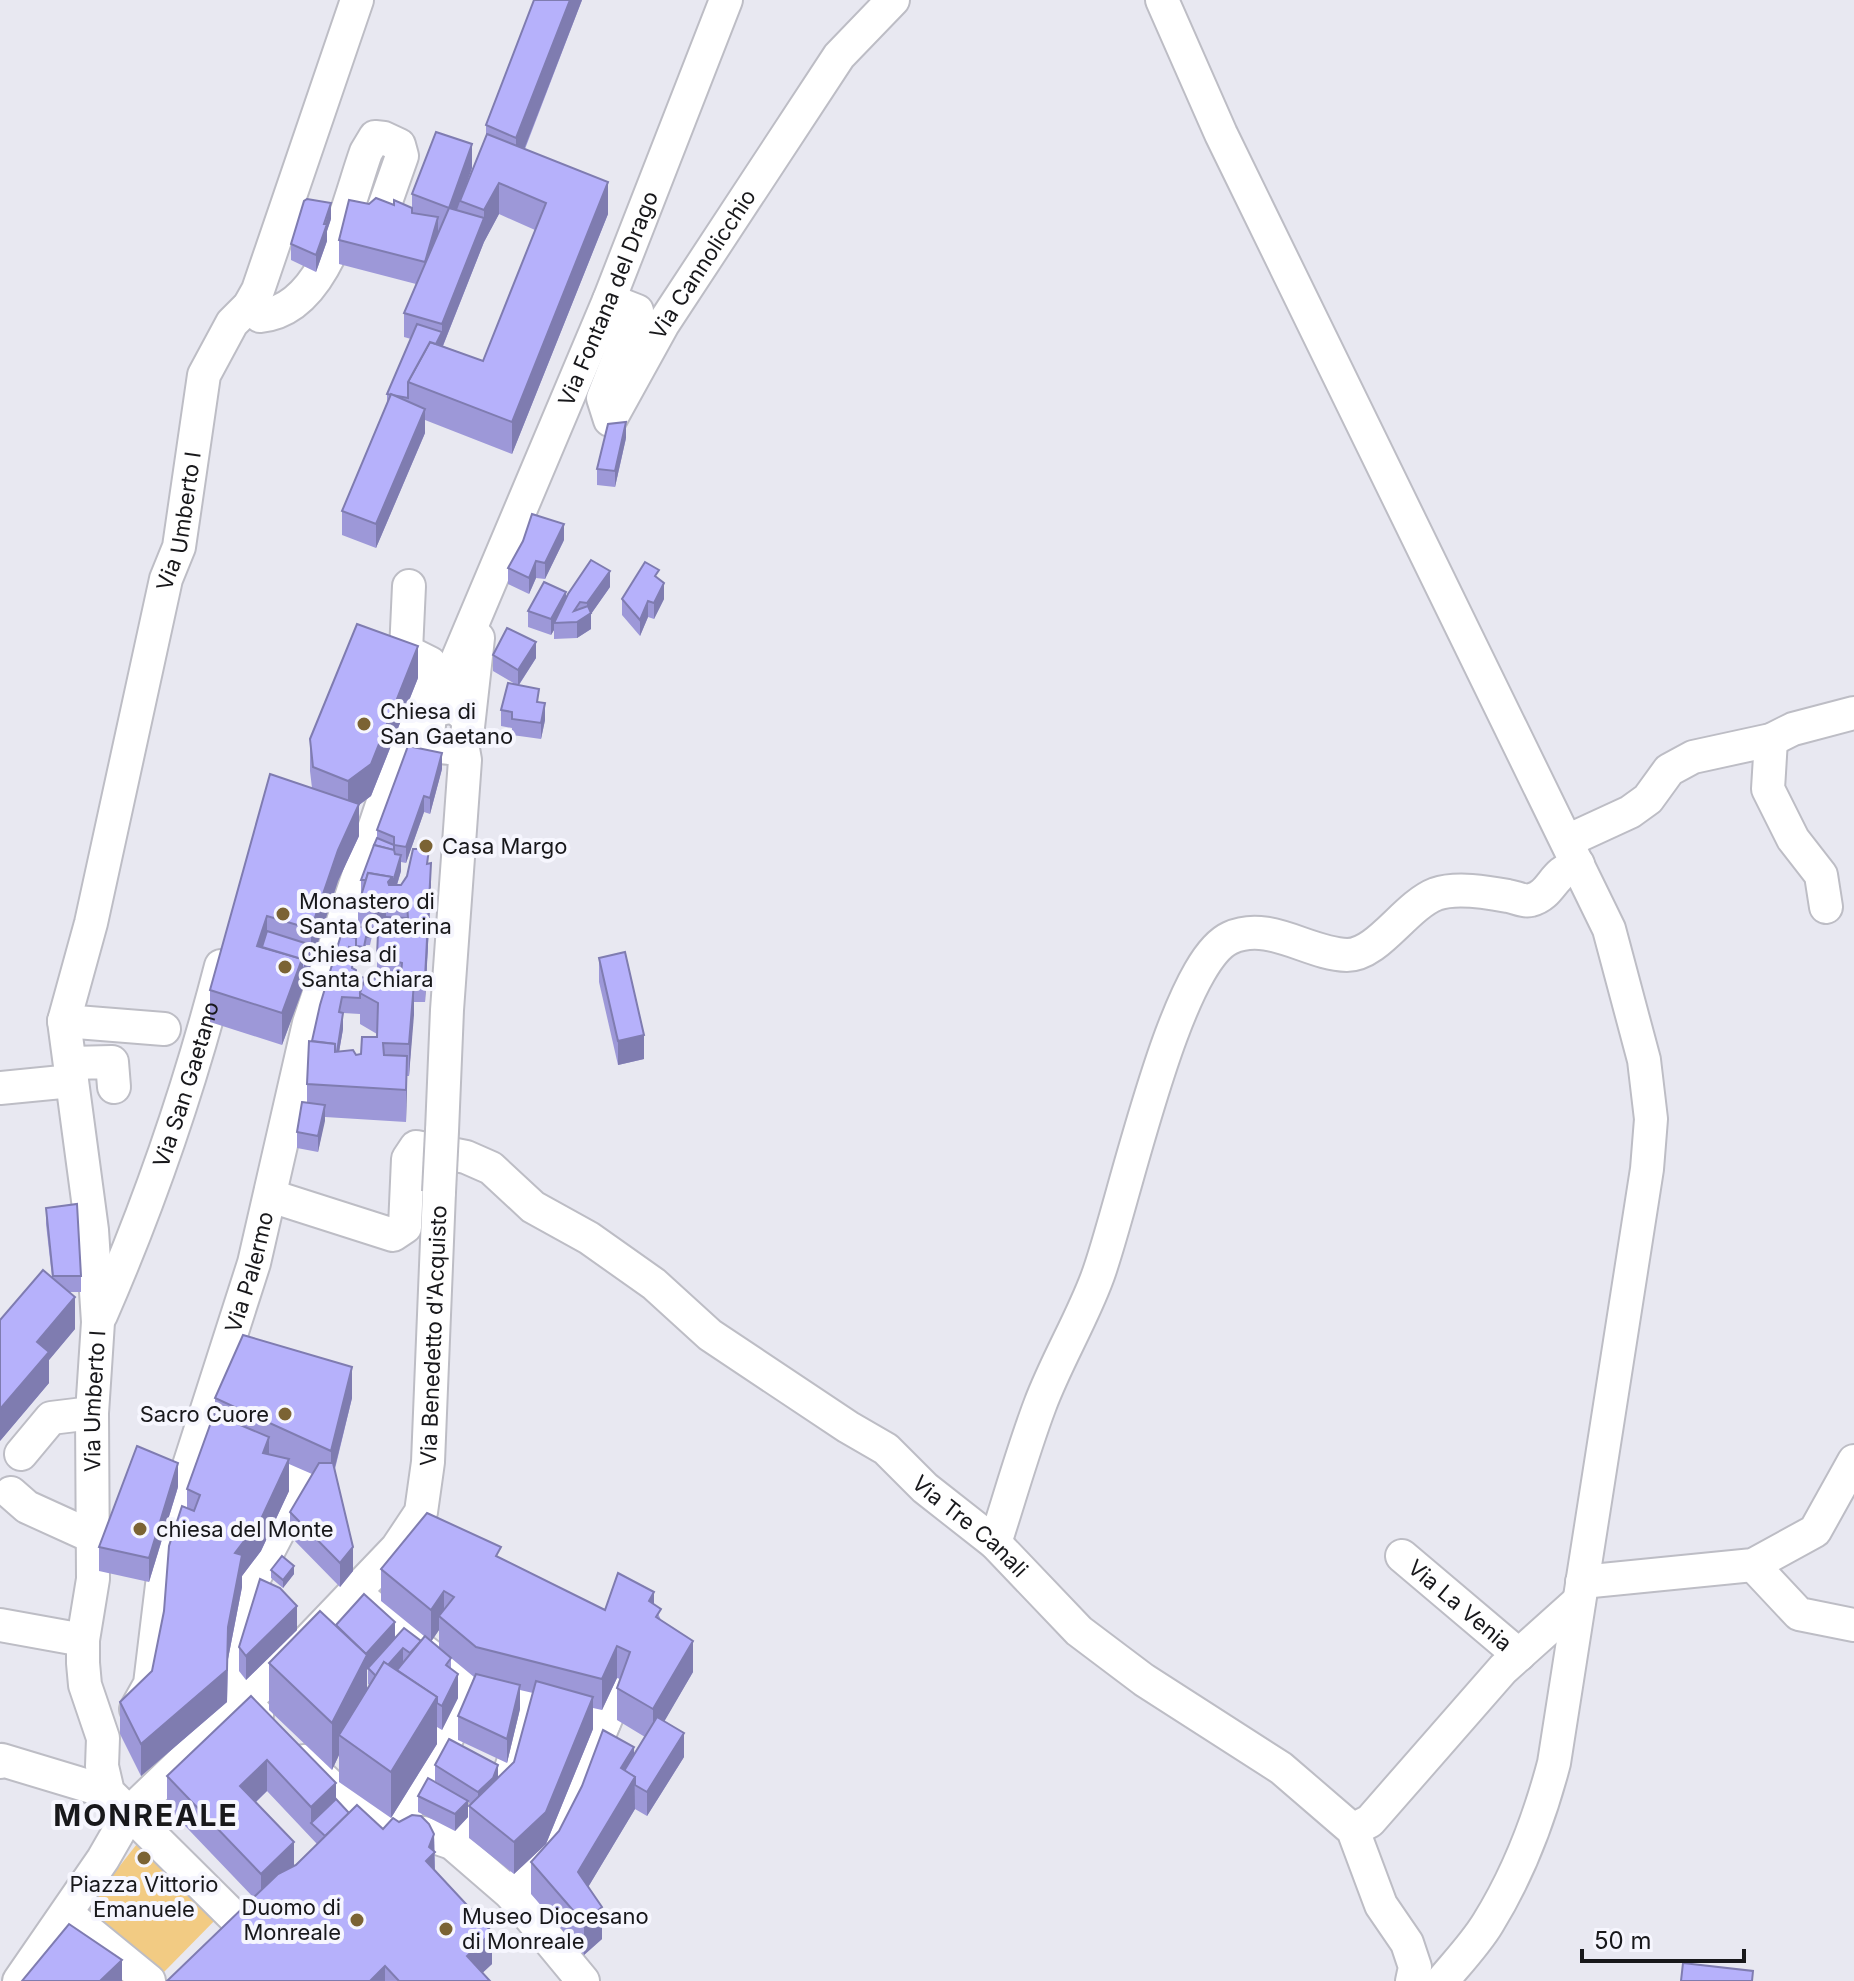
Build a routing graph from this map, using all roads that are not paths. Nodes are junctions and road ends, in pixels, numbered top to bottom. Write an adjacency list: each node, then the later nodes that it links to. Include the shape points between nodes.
1 (357, 0): 7 (street, Via Umberto I)
2 (726, 0): 6 (street, Via Fontana del Drago)
3 (893, 0): 6 (street, Via Cannolicchio, via 839,56 663,324 610,420 603,398 637,311)
4 (1163, 1): 15 (street, via 1221,134)
5 (384, 207): 7 (street, via 402,156 399,145 375,137 322,273 295,304 274,315 260,316)
6 (609, 300): 9 (street, Via Fontana del Drago)
7 (249, 306): 18 (street, Via Umberto I, via 232,323 204,375 179,547 166,579 91,923)
8 (409, 586): 14 (street, via 406,651 430,663 396,748)
9 (484, 596): 11 (street, Via Fontana del Drago); 12 (street, Via Fontana del Drago)
10 (1854, 713): 13 (street)
11 (432, 716): 12 (street, via 428,735 436,745 450,748); 14 (street, Via Palermo)
12 (465, 731): 23 (street, Via Benedetto d'Acquisto)
13 (1771, 740): 15 (street, via 1693,757 1669,770 1648,799); 16 (street, via 1768,789 1793,839 1821,875)
14 (400, 751): 24 (street, Via Palermo, via 309,1023)
15 (1573, 852): 32 (street, via 1546,893 1528,901 1460,891 1437,893 1414,906 1370,946 1350,955 1250,931 1227,938 1209,958 1165,1049 1098,1277 1040,1404); 37 (street, via 1609,929 1644,1060 1651,1119)
16 (1826, 907)
17 (227, 942): 25 (street, Via San Gaetano, via 150,1198)
18 (64, 1021): 19 (street); 20 (street, Via Umberto I)
19 (164, 1029)
20 (71, 1072): 21 (street, via 112,1062); 22 (street); 25 (street, Via Umberto I, via 93,1238)
21 (114, 1087)
22 (0, 1088)
23 (440, 1141): 24 (street, via 416,1147 408,1159 405,1227 393,1235); 32 (street, Via Tre Canali, via 491,1168 533,1207 654,1284 710,1335 886,1449 925,1488); 36 (street, Via Benedetto d'Acquisto, bridge, via 428,1462 421,1512 397,1548)
24 (271, 1196): 27 (street, Via Palermo)
25 (98, 1322): 26 (street, Via Umberto I)
26 (92, 1413): 28 (street, via 51,1418); 31 (street, Via Umberto I)
27 (198, 1431): 35 (street, via 305,1481); 47 (street, Via Palermo, via 164,1571 150,1684 139,1706)
28 (21, 1454)
29 (1854, 1461): 34 (street, via 1815,1531)
30 (4, 1489): 31 (street, via 27,1507)
31 (93, 1537): 41 (street, Via Umberto I, via 93,1579)
32 (995, 1543): 57 (street, Via Tre Canali, via 1079,1631 1144,1680 1281,1768)
33 (1402, 1556): 42 (street, Via La Venia)
34 (1753, 1565): 37 (street); 39 (street, via 1799,1614)
35 (249, 1588): 40 (street); 45 (street, via 235,1675)
36 (354, 1591): 40 (street, Via Benedetto d'Acquisto); 43 (street, via 413,1662)
37 (1581, 1592): 42 (street); 66 (street, via 1554,1763 1541,1811 1487,1925)
38 (0, 1625): 41 (street)
39 (1854, 1625)
40 (304, 1629): 45 (street, Via Benedetto d'Acquisto)
41 (83, 1640): 47 (street, Via Umberto I, via 85,1685)
42 (1519, 1655): 57 (street, via 1370,1821)
43 (470, 1687): 46 (street); 49 (street)
44 (620, 1687): 48 (street)
45 (244, 1703): 53 (street); 54 (street, Via Benedetto d'Acquisto)
46 (527, 1705): 48 (street); 49 (street, via 520,1742)
47 (103, 1738): 54 (street, via 102,1766)
48 (606, 1740): 59 (street, via 548,1855)
49 (465, 1756): 52 (street); 55 (street, via 498,1799)
50 (347, 1759): 53 (street)
51 (0, 1762): 54 (street)
52 (422, 1786): 55 (street); 56 (street)
53 (331, 1787): 56 (street, via 354,1821)
54 (119, 1802): 60 (street, Via Benedetto d'Acquisto); 61 (street)
55 (477, 1817): 58 (street)
56 (396, 1827): 58 (street)
57 (1353, 1830): 65 (street, Via Tre Canali, via 1381,1905 1407,1943 1415,1967)
58 (452, 1843): 59 (street)
59 (511, 1894): 64 (street)
60 (67, 1914): 62 (street); 63 (street, Via Benedetto d'Acquisto)
61 (242, 1923)
62 (166, 1980)
63 (19, 1981)
64 (583, 1981)
65 (1412, 1981)
66 (1442, 1981)

